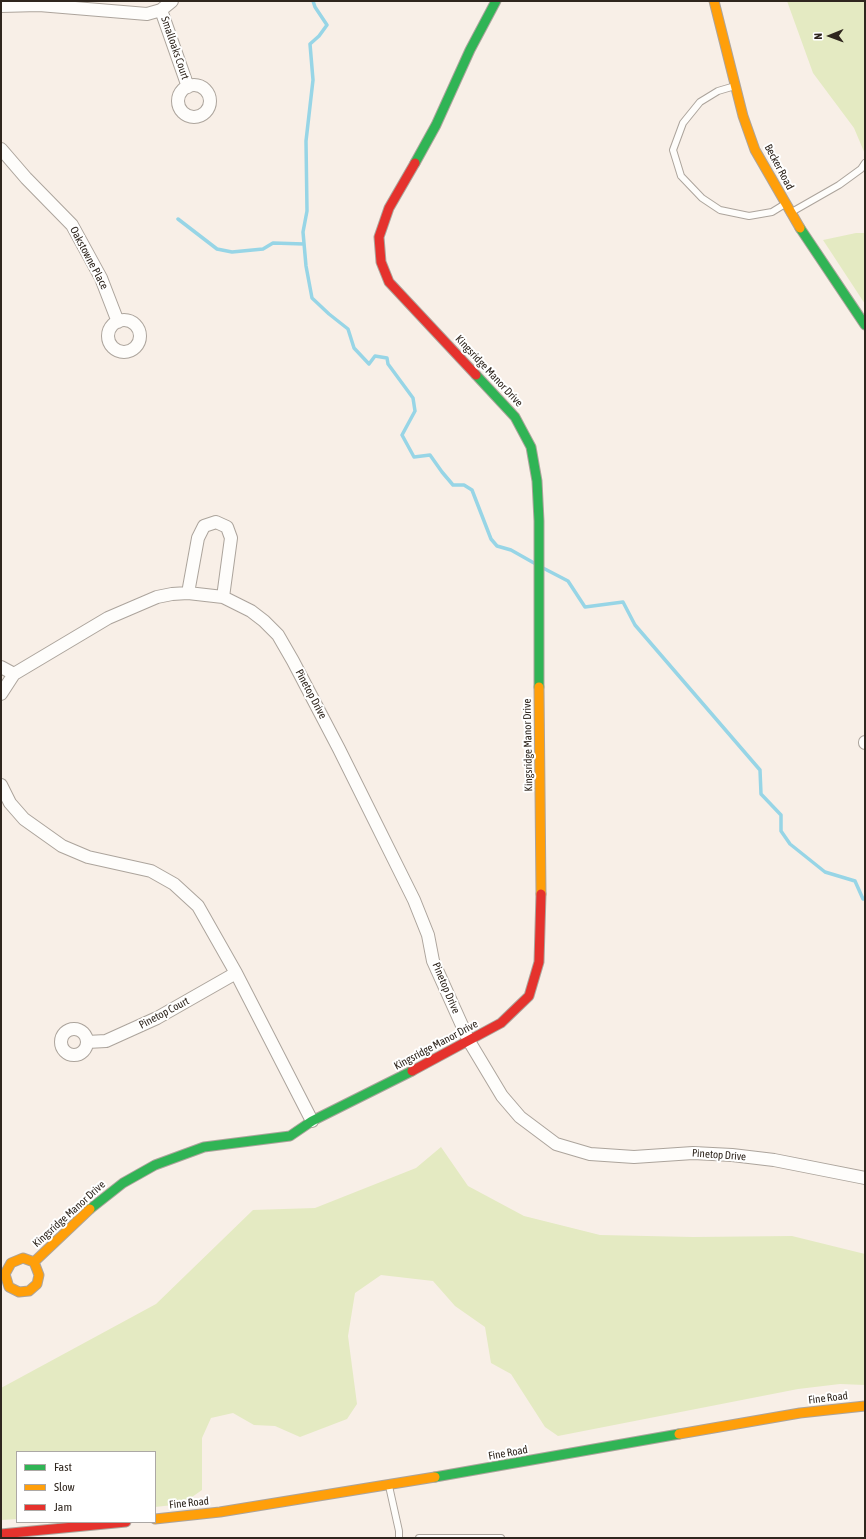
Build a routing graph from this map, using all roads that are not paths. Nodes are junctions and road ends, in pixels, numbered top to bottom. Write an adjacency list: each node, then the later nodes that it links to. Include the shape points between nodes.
1 (172, 1): 5 (street)
2 (496, 1): 21 (street, Kingsridge Manor Drive, via 470,50 436,125 389,208 380,237 381,262 389,282 515,418 531,447 538,494 541,910 539,962 529,996 522,1004 501,1023)
3 (714, 1): 6 (street, Becker Road)
4 (1, 6): 5 (street, via 39,6 146,14)
5 (161, 10): 7 (street, Smalloaks Court)
6 (735, 86): 10 (street, Becker Road, via 755,150); 10 (lane, via 718,91 700,102 683,123 673,150 681,176 702,198 720,210 749,216 772,212)
7 (188, 87)
8 (1, 149): 12 (street, Oakstowne Place, via 72,225 101,278)
9 (865, 163): 11 (lane, via 839,185)
10 (785, 204): 11 (street, Becker Road)
11 (790, 213): 13 (street, Becker Road)
12 (118, 322)
13 (865, 325)
14 (188, 593): 15 (street, Pinetop Drive); 15 (street, via 198,538 204,526 216,522 227,527 231,538); 17 (street, Pinetop Drive, via 157,597 108,618)
15 (223, 597): 21 (street, Pinetop Drive, via 264,621 278,635 293,661 414,900 428,935 433,962)
16 (1, 667): 17 (street)
17 (14, 674): 18 (street, Pinetop Drive)
18 (1, 694)
19 (1, 785): 20 (street, via 10,802 24,819 62,846 88,857 151,872 174,884 198,906)
20 (236, 973): 22 (street, Pinetop Court, via 150,1021 106,1041); 23 (street)
21 (469, 1041): 23 (street, Kingsridge Manor Drive); 24 (street, Pinetop Drive, via 509,1106 556,1144 604,1156 634,1157 692,1153 732,1155 774,1160)
22 (87, 1042)
23 (312, 1121): 25 (street, Kingsridge Manor Drive, via 290,1136 204,1147 155,1165 103,1197)
24 (865, 1178)
25 (34, 1262)
26 (865, 1406): 27 (street, Fine Road, via 786,1416)
27 (389, 1486): 28 (street, Fine Road); 31 (lane)
28 (156, 1519)
29 (116, 1523): 30 (street)
30 (1, 1534)
31 (399, 1538)
32 (419, 1538): 33 (lane)
33 (501, 1538)

